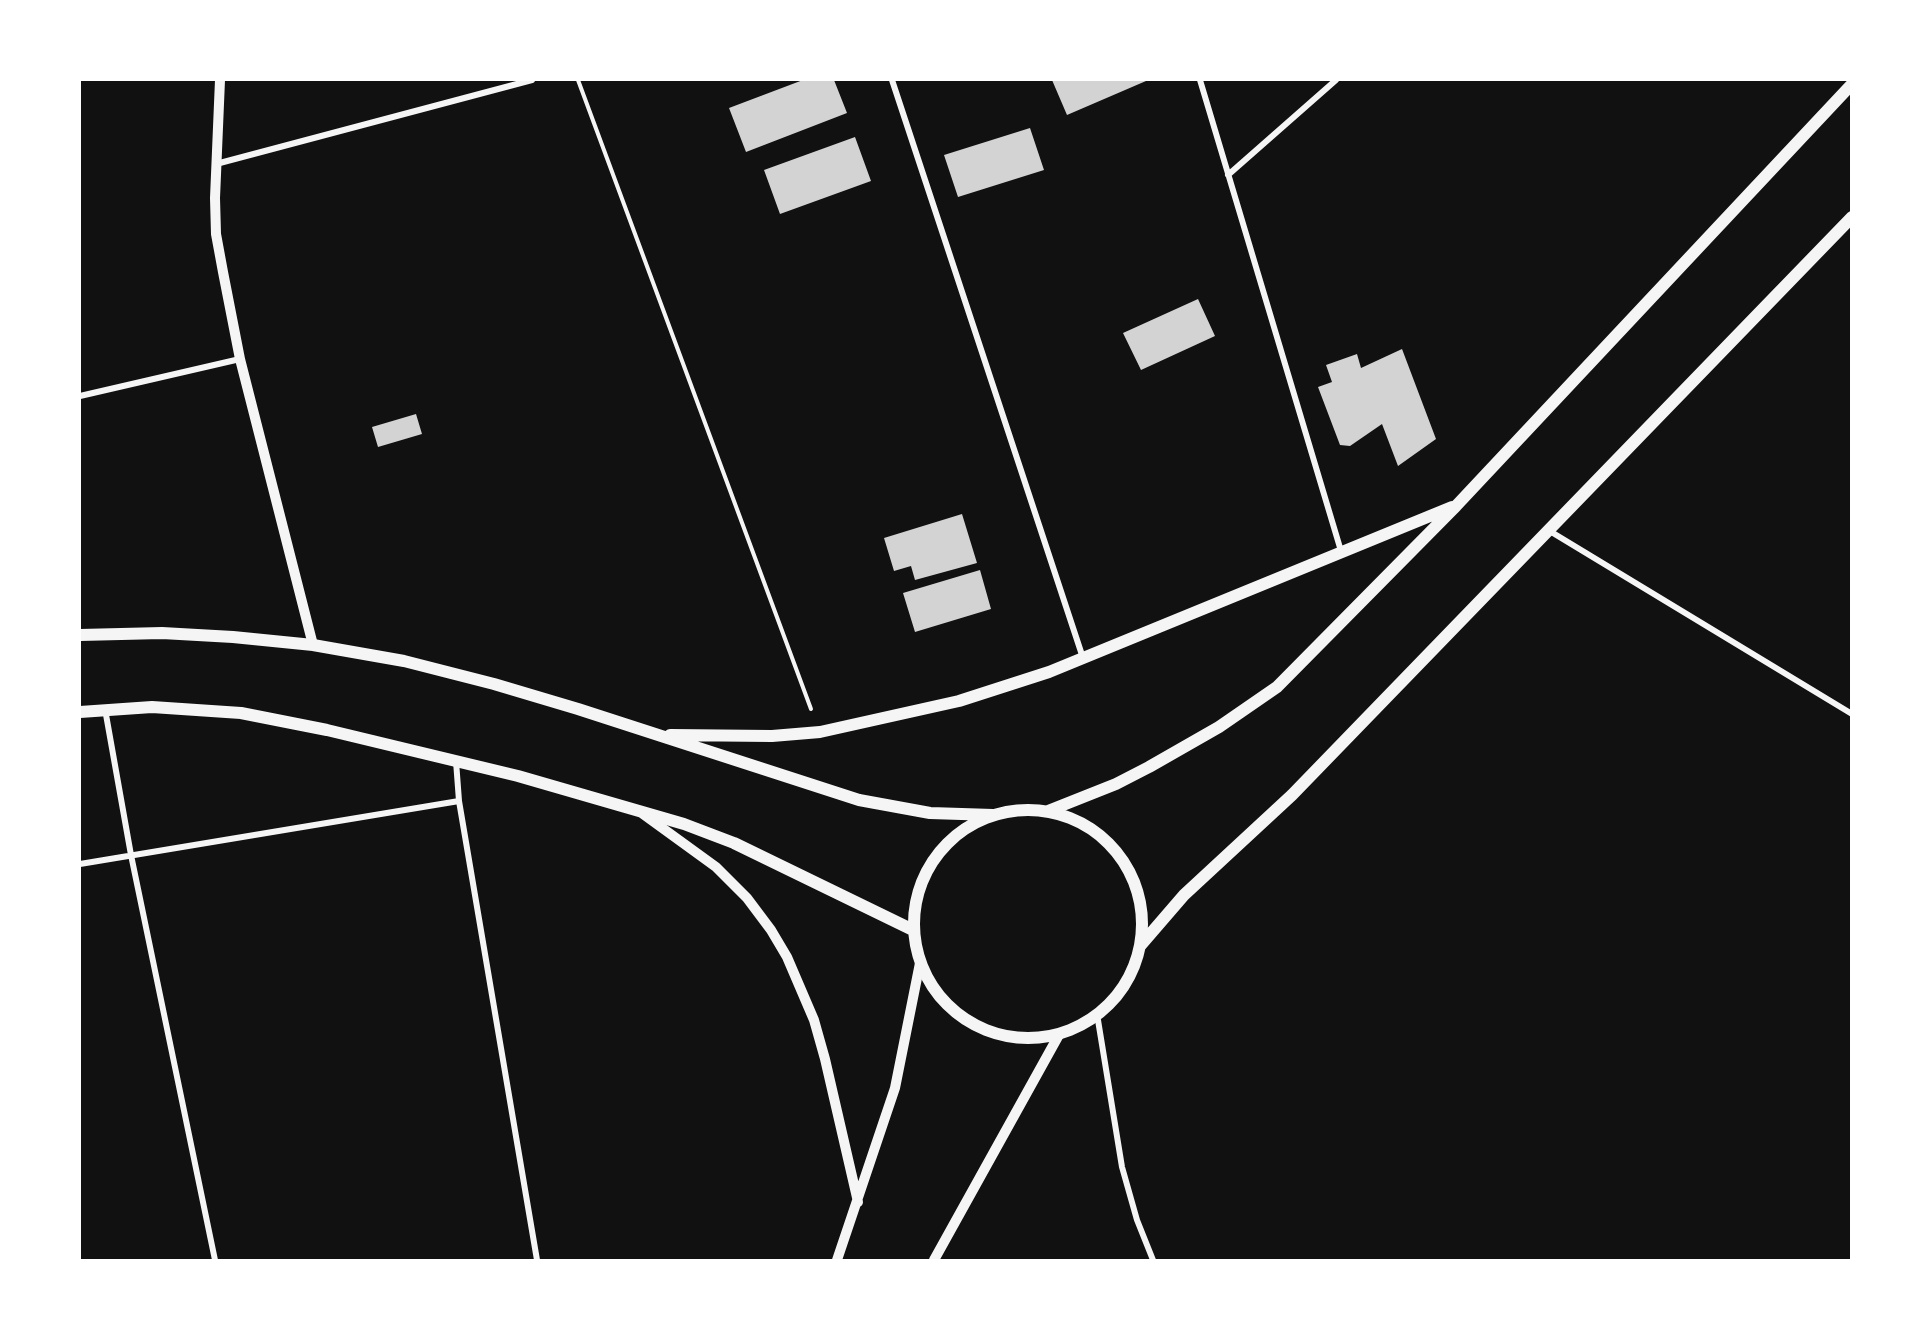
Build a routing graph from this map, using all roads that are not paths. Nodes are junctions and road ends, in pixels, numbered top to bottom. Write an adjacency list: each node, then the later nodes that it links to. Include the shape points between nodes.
1 (220, 80): 7 (street)
2 (532, 80): 7 (street)
3 (892, 80): 17 (street)
4 (1200, 80): 8 (street)
5 (1336, 80): 8 (street)
6 (1851, 84): 12 (main road)
7 (216, 164): 10 (street, via 216,234)
8 (1228, 176): 14 (street)
9 (1851, 217): 13 (main road)
10 (240, 359): 11 (street); 16 (street)
11 (80, 396)
12 (1456, 506): 14 (main road); 25 (main road, via 1277,687 1149,768)
13 (1548, 530): 20 (street); 30 (main road, via 1292,795 1184,895)
14 (1341, 551): 17 (main road)
15 (80, 635): 16 (main road, via 162,633)
16 (313, 645): 21 (main road, via 404,661 494,684)
17 (1083, 658): 21 (main road, via 958,701 820,732 772,736)
18 (105, 709): 19 (main road); 22 (main road, via 209,710 277,719); 27 (street)
19 (80, 711)
20 (1851, 714)
21 (659, 734): 26 (main road, via 859,800 930,813)
22 (456, 760): 23 (street); 24 (main road)
23 (459, 801): 27 (street); 36 (street)
24 (638, 810): 29 (main road, via 734,843); 34 (street, via 716,867 747,898 787,957 814,1020)
25 (1048, 811): 26 (main road, via 1021,809); 30 (main road, via 1077,820 1102,837 1122,859 1136,886 1142,915)
26 (993, 815): 29 (main road, via 960,832 933,858 918,892)
27 (131, 855): 28 (street); 35 (street)
28 (80, 864)
29 (914, 930): 31 (main road)
30 (1140, 946): 32 (main road, via 1125,984)
31 (920, 963): 33 (main road, via 937,993 961,1017 993,1032 1027,1038); 34 (street, via 895,1088)
32 (1097, 1014): 33 (main road); 39 (street, via 1122,1167)
33 (1060, 1033): 38 (street)
34 (858, 1202): 37 (street)
35 (215, 1260)
36 (537, 1260)
37 (837, 1260)
38 (934, 1260)
39 (1153, 1260)

